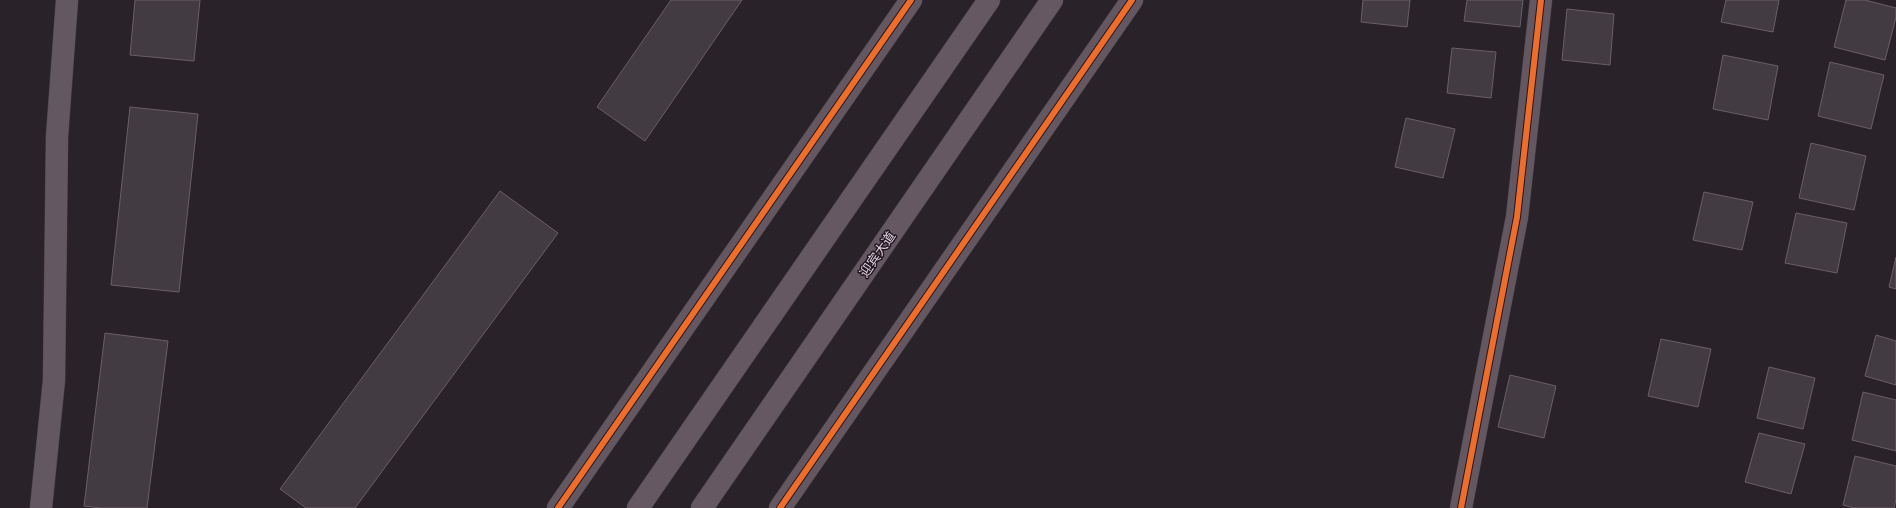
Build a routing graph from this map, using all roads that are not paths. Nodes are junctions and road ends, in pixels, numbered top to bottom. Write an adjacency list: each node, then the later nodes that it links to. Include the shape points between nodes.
1 (67, 0): 7 (street, via 57,137 54,380)
2 (911, 0): 8 (street)
3 (988, 0): 9 (main road)
4 (1052, 0): 10 (main road, 迎宾大道)
5 (1132, 0): 11 (street)
6 (1541, 0): 12 (street, via 1517,217)
7 (41, 508)
8 (558, 508)
9 (638, 508)
10 (702, 508)
11 (780, 508)
12 (1460, 508)

